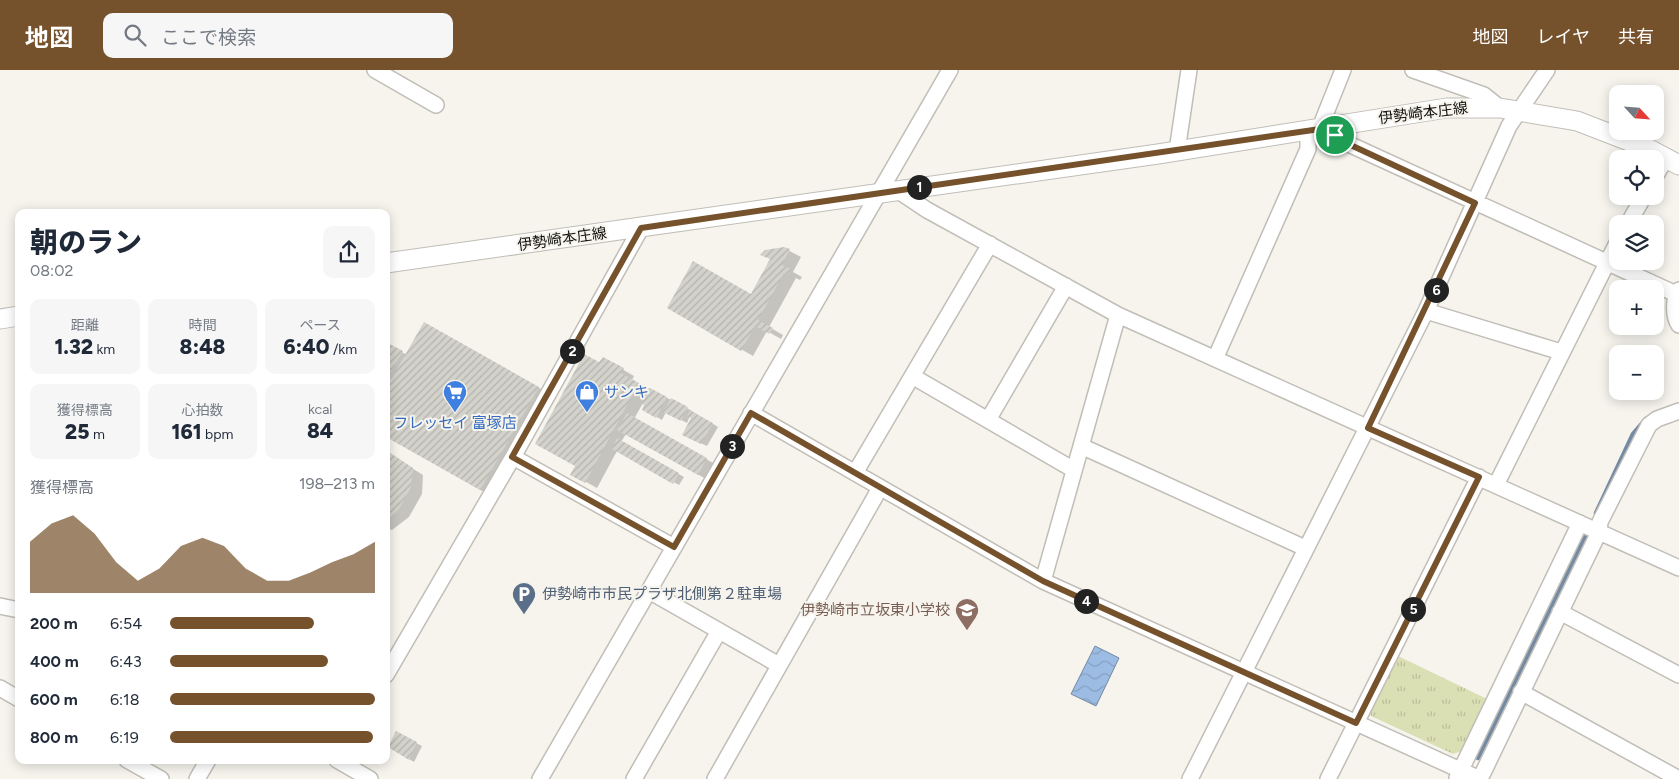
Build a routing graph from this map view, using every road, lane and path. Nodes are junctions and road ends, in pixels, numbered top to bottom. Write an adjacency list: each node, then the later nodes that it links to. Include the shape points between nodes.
1 (375, 70): 7 (street)
2 (950, 70): 13 (street, via 923,114)
3 (1189, 70): 11 (street)
4 (1343, 70): 9 (street, via 1323,114)
5 (1413, 70): 8 (street, via 1484,95)
6 (1548, 70): 8 (street)
7 (436, 105)
8 (1509, 110): 9 (main road, 伊勢崎本庄線, via 1447,108); 12 (main road, 伊勢崎本庄線, via 1585,124); 14 (street, via 1509,126)
9 (1327, 128): 10 (main road, 伊勢崎本庄線); 14 (street, via 1342,141)
10 (1308, 131): 11 (main road, 伊勢崎本庄線); 28 (street, via 1308,149)
11 (1178, 151): 13 (main road, 伊勢崎本庄線)
12 (1673, 162)
13 (889, 191): 15 (main road, 伊勢崎本庄線); 16 (street); 31 (street)
14 (1475, 203): 18 (street); 22 (street)
15 (641, 228): 19 (main road, 伊勢崎本庄線); 35 (street)
16 (990, 244): 20 (street); 29 (street)
17 (1609, 256): 18 (street)
18 (1606, 261): 21 (street); 27 (street)
19 (390, 262)
20 (1066, 286): 23 (street); 32 (street)
21 (1678, 292): 26 (street, via 1675,316)
22 (1426, 311): 27 (street); 33 (street)
23 (1118, 315): 28 (street); 34 (street)
24 (15, 317): 25 (main road)
25 (0, 319)
26 (1679, 325)
27 (1560, 352): 39 (street)
28 (1215, 359): 33 (street)
29 (912, 376): 32 (street); 37 (street)
30 (1679, 411): 42 (street, via 1657,419 1643,434 1600,522)
31 (751, 413): 37 (street); 43 (street)
32 (988, 420): 36 (street)
33 (1368, 428): 38 (street); 44 (street)
34 (1081, 446): 36 (street); 44 (street)
35 (512, 457): 43 (street); 53 (street)
36 (1074, 470): 46 (street)
37 (855, 473): 40 (street)
38 (1479, 477): 39 (street); 59 (street)
39 (1496, 485): 41 (street)
40 (880, 488): 46 (street); 52 (street)
41 (1580, 523): 42 (street); 63 (street)
42 (1599, 532): 45 (street); 50 (street)
43 (674, 547): 47 (street)
44 (1305, 548): 54 (street)
45 (1679, 568)
46 (1043, 581): 54 (street)
47 (649, 591): 51 (street); 67 (street)
48 (0, 606): 49 (street)
49 (15, 609)
50 (1560, 612): 55 (street); 57 (street)
51 (720, 631): 52 (street); 68 (street)
52 (780, 666): 69 (street)
53 (390, 668)
54 (1244, 672): 59 (street); 70 (street)
55 (1679, 675)
56 (0, 688): 58 (street)
57 (1521, 692): 72 (street); 73 (street)
58 (15, 697)
59 (1356, 723): 63 (street); 71 (street)
60 (135, 764): 64 (street)
61 (206, 764): 65 (street)
62 (344, 764): 66 (street)
63 (1458, 775): 72 (street)
64 (161, 779)
65 (197, 779)
66 (370, 779)
67 (540, 779)
68 (634, 779)
69 (715, 779)
70 (1190, 779)
71 (1328, 779)
72 (1480, 779)
73 (1679, 779)

